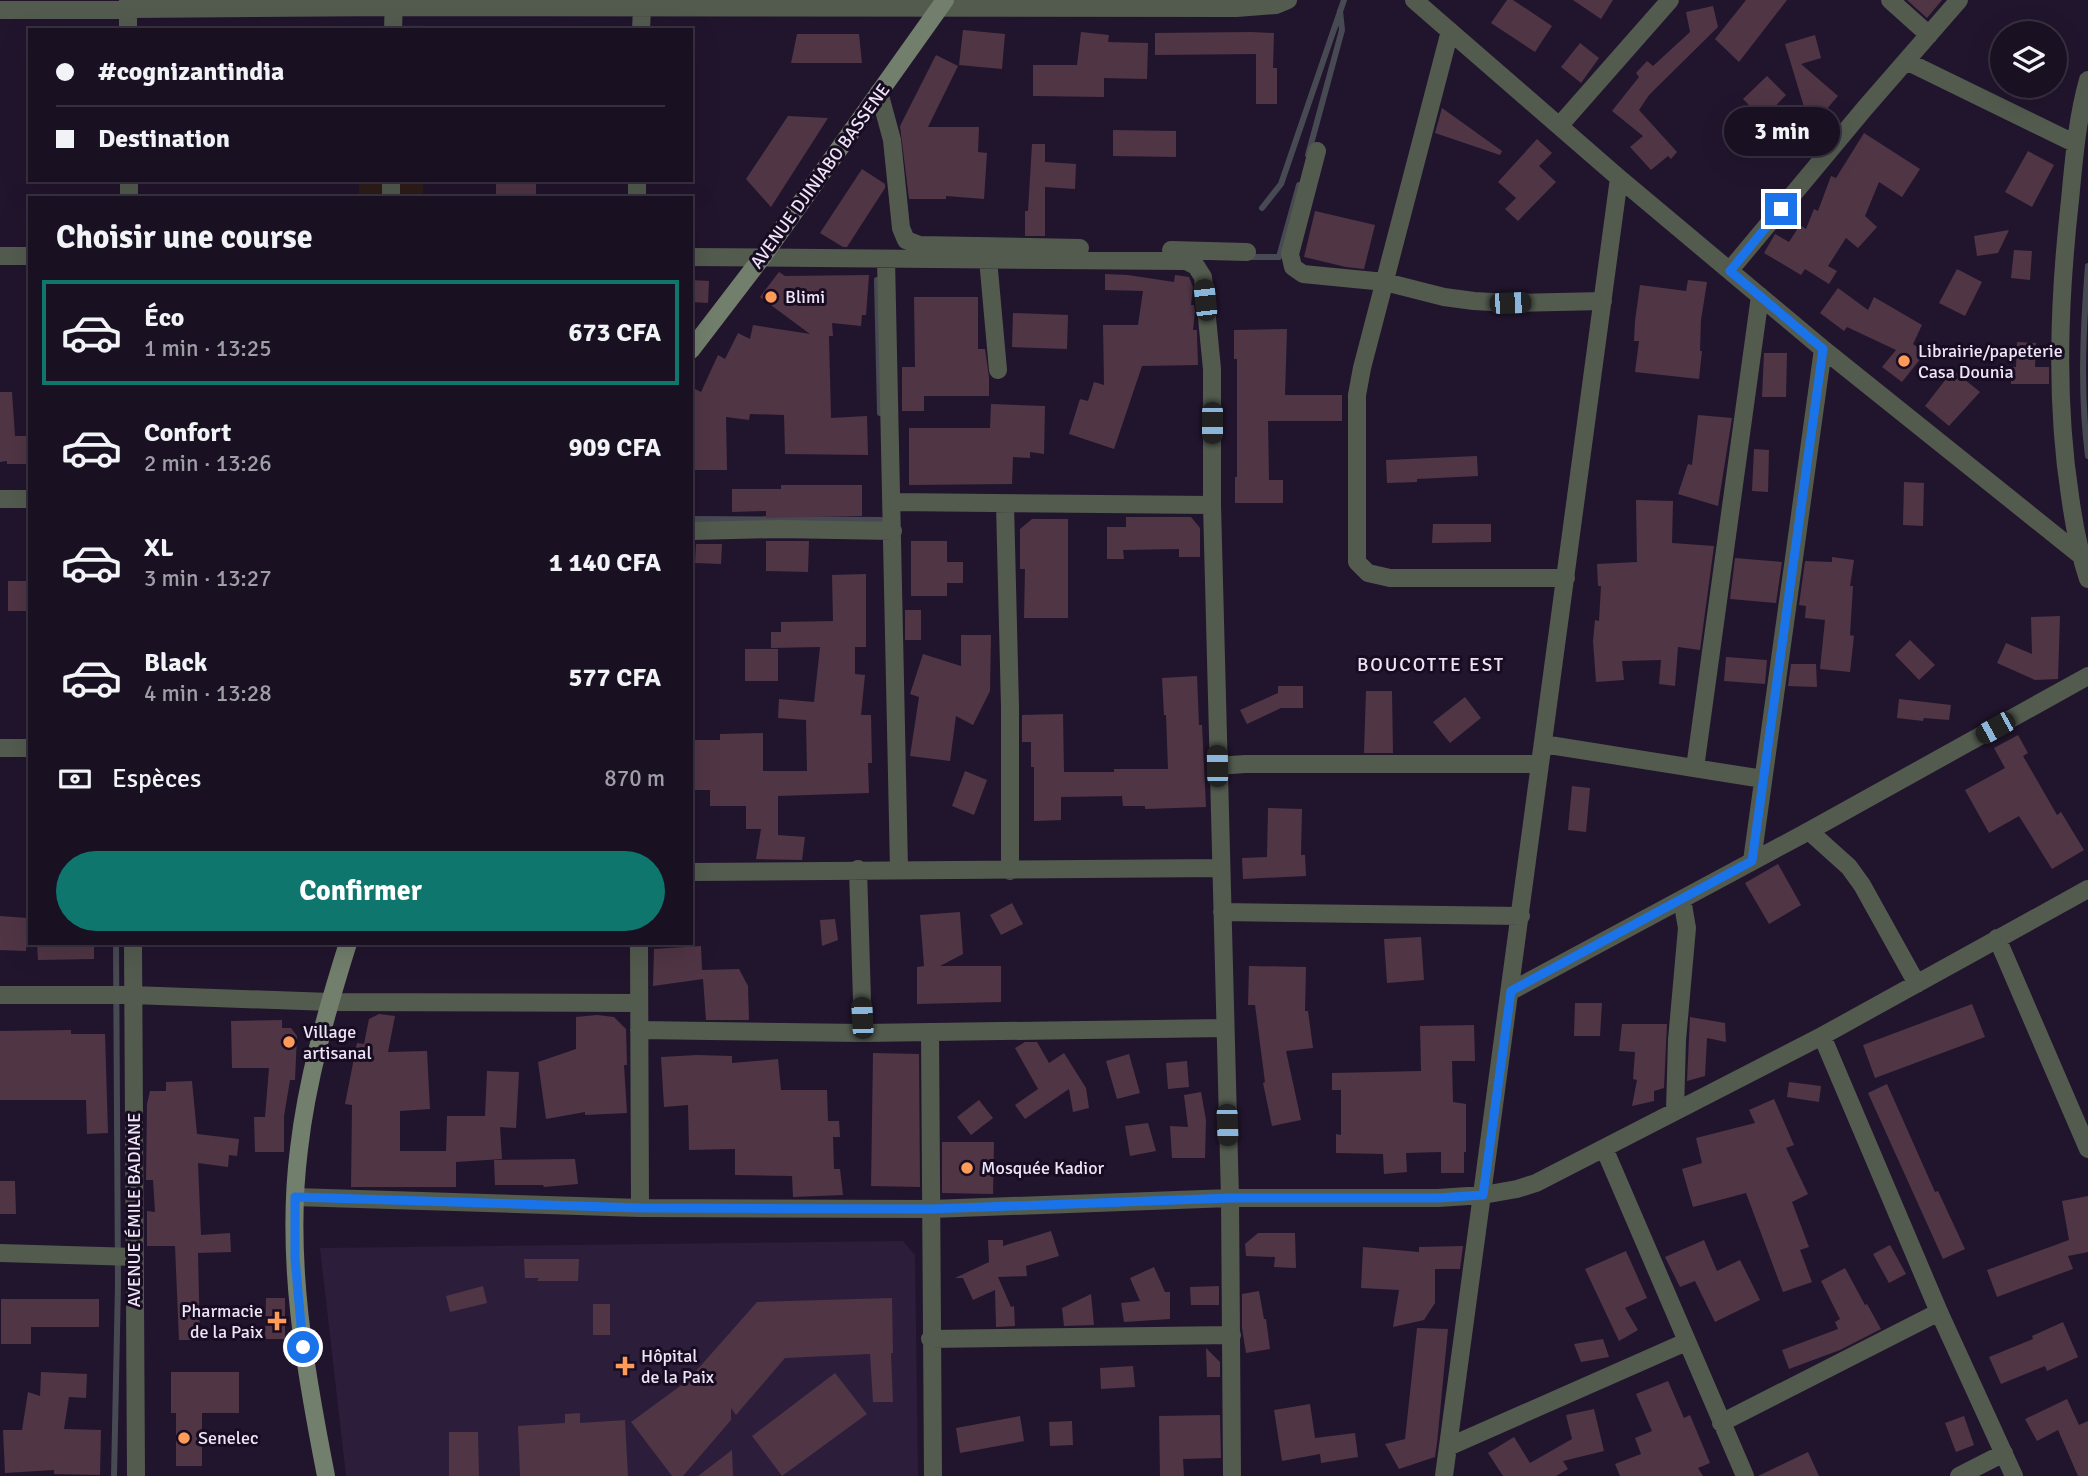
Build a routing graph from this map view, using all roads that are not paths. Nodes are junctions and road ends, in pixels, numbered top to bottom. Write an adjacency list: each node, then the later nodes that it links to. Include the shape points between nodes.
1 (1288, 0): 7 (street, via 1236,8)
2 (1414, 0): 14 (street)
3 (1670, 0): 19 (street)
4 (1890, 0): 15 (street)
5 (1959, 0): 15 (street)
6 (394, 4): 8 (street); 9 (street); 12 (street)
7 (942, 4): 9 (street); 18 (main road, AVENUE DJINIABO BASSENE)
8 (128, 5): 10 (street); 11 (street)
9 (642, 8): 13 (street)
10 (0, 9)
11 (128, 28)
12 (393, 28)
13 (641, 28)
14 (1450, 31): 19 (street); 31 (street)
15 (1929, 35): 16 (street)
16 (1906, 61): 20 (street); 30 (street)
17 (2088, 80): 20 (street)
18 (879, 92): 23 (street, via 906,240 919,245); 26 (main road, AVENUE DJINIABO BASSENE)
19 (1560, 125): 22 (street)
20 (2074, 143): 44 (street, via 2061,304 2060,389 2064,458)
21 (1317, 151): 31 (street, via 1290,254 1293,267 1303,274)
22 (1619, 178): 30 (street); 33 (street)
23 (1247, 252)
24 (0, 256): 25 (street)
25 (28, 256)
26 (763, 256): 27 (street); 29 (street); 34 (main road, AVENUE DJINIABO BASSENE)
27 (693, 257)
28 (988, 259): 29 (street); 36 (street); 41 (street, via 1186,261 1196,266 1203,277 1212,369)
29 (886, 260): 39 (street)
30 (1730, 271): 32 (street)
31 (1385, 282): 33 (street, via 1474,301); 45 (street, via 1357,395 1357,562 1368,573 1390,578)
32 (1760, 296): 35 (street); 53 (street)
33 (1603, 301): 45 (street)
34 (693, 347)
35 (1823, 349): 44 (street); 54 (street)
36 (998, 370)
37 (0, 499): 38 (street)
38 (28, 499)
39 (892, 502): 40 (street); 43 (street)
40 (1005, 504): 41 (street); 60 (street)
41 (1212, 505): 52 (street)
42 (693, 531): 43 (street)
43 (893, 531): 59 (street)
44 (2080, 555): 46 (street)
45 (1566, 578): 48 (street)
46 (2088, 579)
47 (2088, 676): 55 (street)
48 (1543, 744): 51 (street); 53 (street)
49 (0, 748): 50 (street)
50 (28, 748)
51 (1539, 764): 52 (street); 65 (street)
52 (1217, 766): 57 (street)
53 (1695, 768): 54 (street)
54 (1763, 779): 56 (street)
55 (1809, 831): 56 (street); 70 (street, via 1862,885)
56 (1752, 861): 63 (street)
57 (1221, 868): 60 (street); 64 (street)
58 (858, 869): 59 (street); 61 (street); 79 (street)
59 (899, 869): 60 (street)
60 (1010, 871)
61 (693, 872)
62 (2088, 889): 66 (street)
63 (1682, 899): 71 (street); 81 (street, via 1687,928)
64 (1222, 912): 65 (street); 76 (street)
65 (1521, 916): 71 (street)
66 (1997, 938): 70 (street); 83 (street)
67 (133, 945): 73 (street, AVENUE ÉMILE BADIANE)
68 (347, 945): 74 (main road)
69 (639, 945): 75 (street)
70 (1917, 984): 80 (street)
71 (1511, 991): 84 (street)
72 (0, 995): 73 (street)
73 (132, 995): 74 (street); 90 (street, AVENUE ÉMILE BADIANE)
74 (330, 1002): 75 (street); 85 (main road, via 304,1114)
75 (639, 1003): 77 (street)
76 (1224, 1028): 78 (street); 86 (street)
77 (639, 1030): 79 (street); 87 (street)
78 (930, 1032): 79 (street); 88 (street)
79 (863, 1033)
80 (1822, 1036): 81 (street); 91 (street)
81 (1675, 1111): 82 (street)
82 (1604, 1148): 84 (street, via 1536,1183); 94 (street)
83 (2088, 1149)
84 (1483, 1195): 86 (street); 96 (street)
85 (295, 1197): 87 (street); 99 (main road, via 300,1326)
86 (1230, 1198): 88 (street); 92 (street)
87 (640, 1208): 88 (street)
88 (932, 1209): 93 (street)
89 (0, 1253): 90 (street)
90 (135, 1257): 98 (street, AVENUE ÉMILE BADIANE)
91 (1939, 1312): 95 (street); 97 (street)
92 (1232, 1335): 93 (street); 101 (street)
93 (930, 1339): 100 (street)
94 (1686, 1342): 95 (street); 96 (street)
95 (1721, 1423): 103 (street)
96 (1448, 1447): 102 (street)
97 (2004, 1453): 104 (street); 105 (street)
98 (136, 1476)
99 (326, 1476)
100 (933, 1476)
101 (1232, 1476)
102 (1444, 1476)
103 (1745, 1476)
104 (1959, 1476)
105 (2014, 1476)

